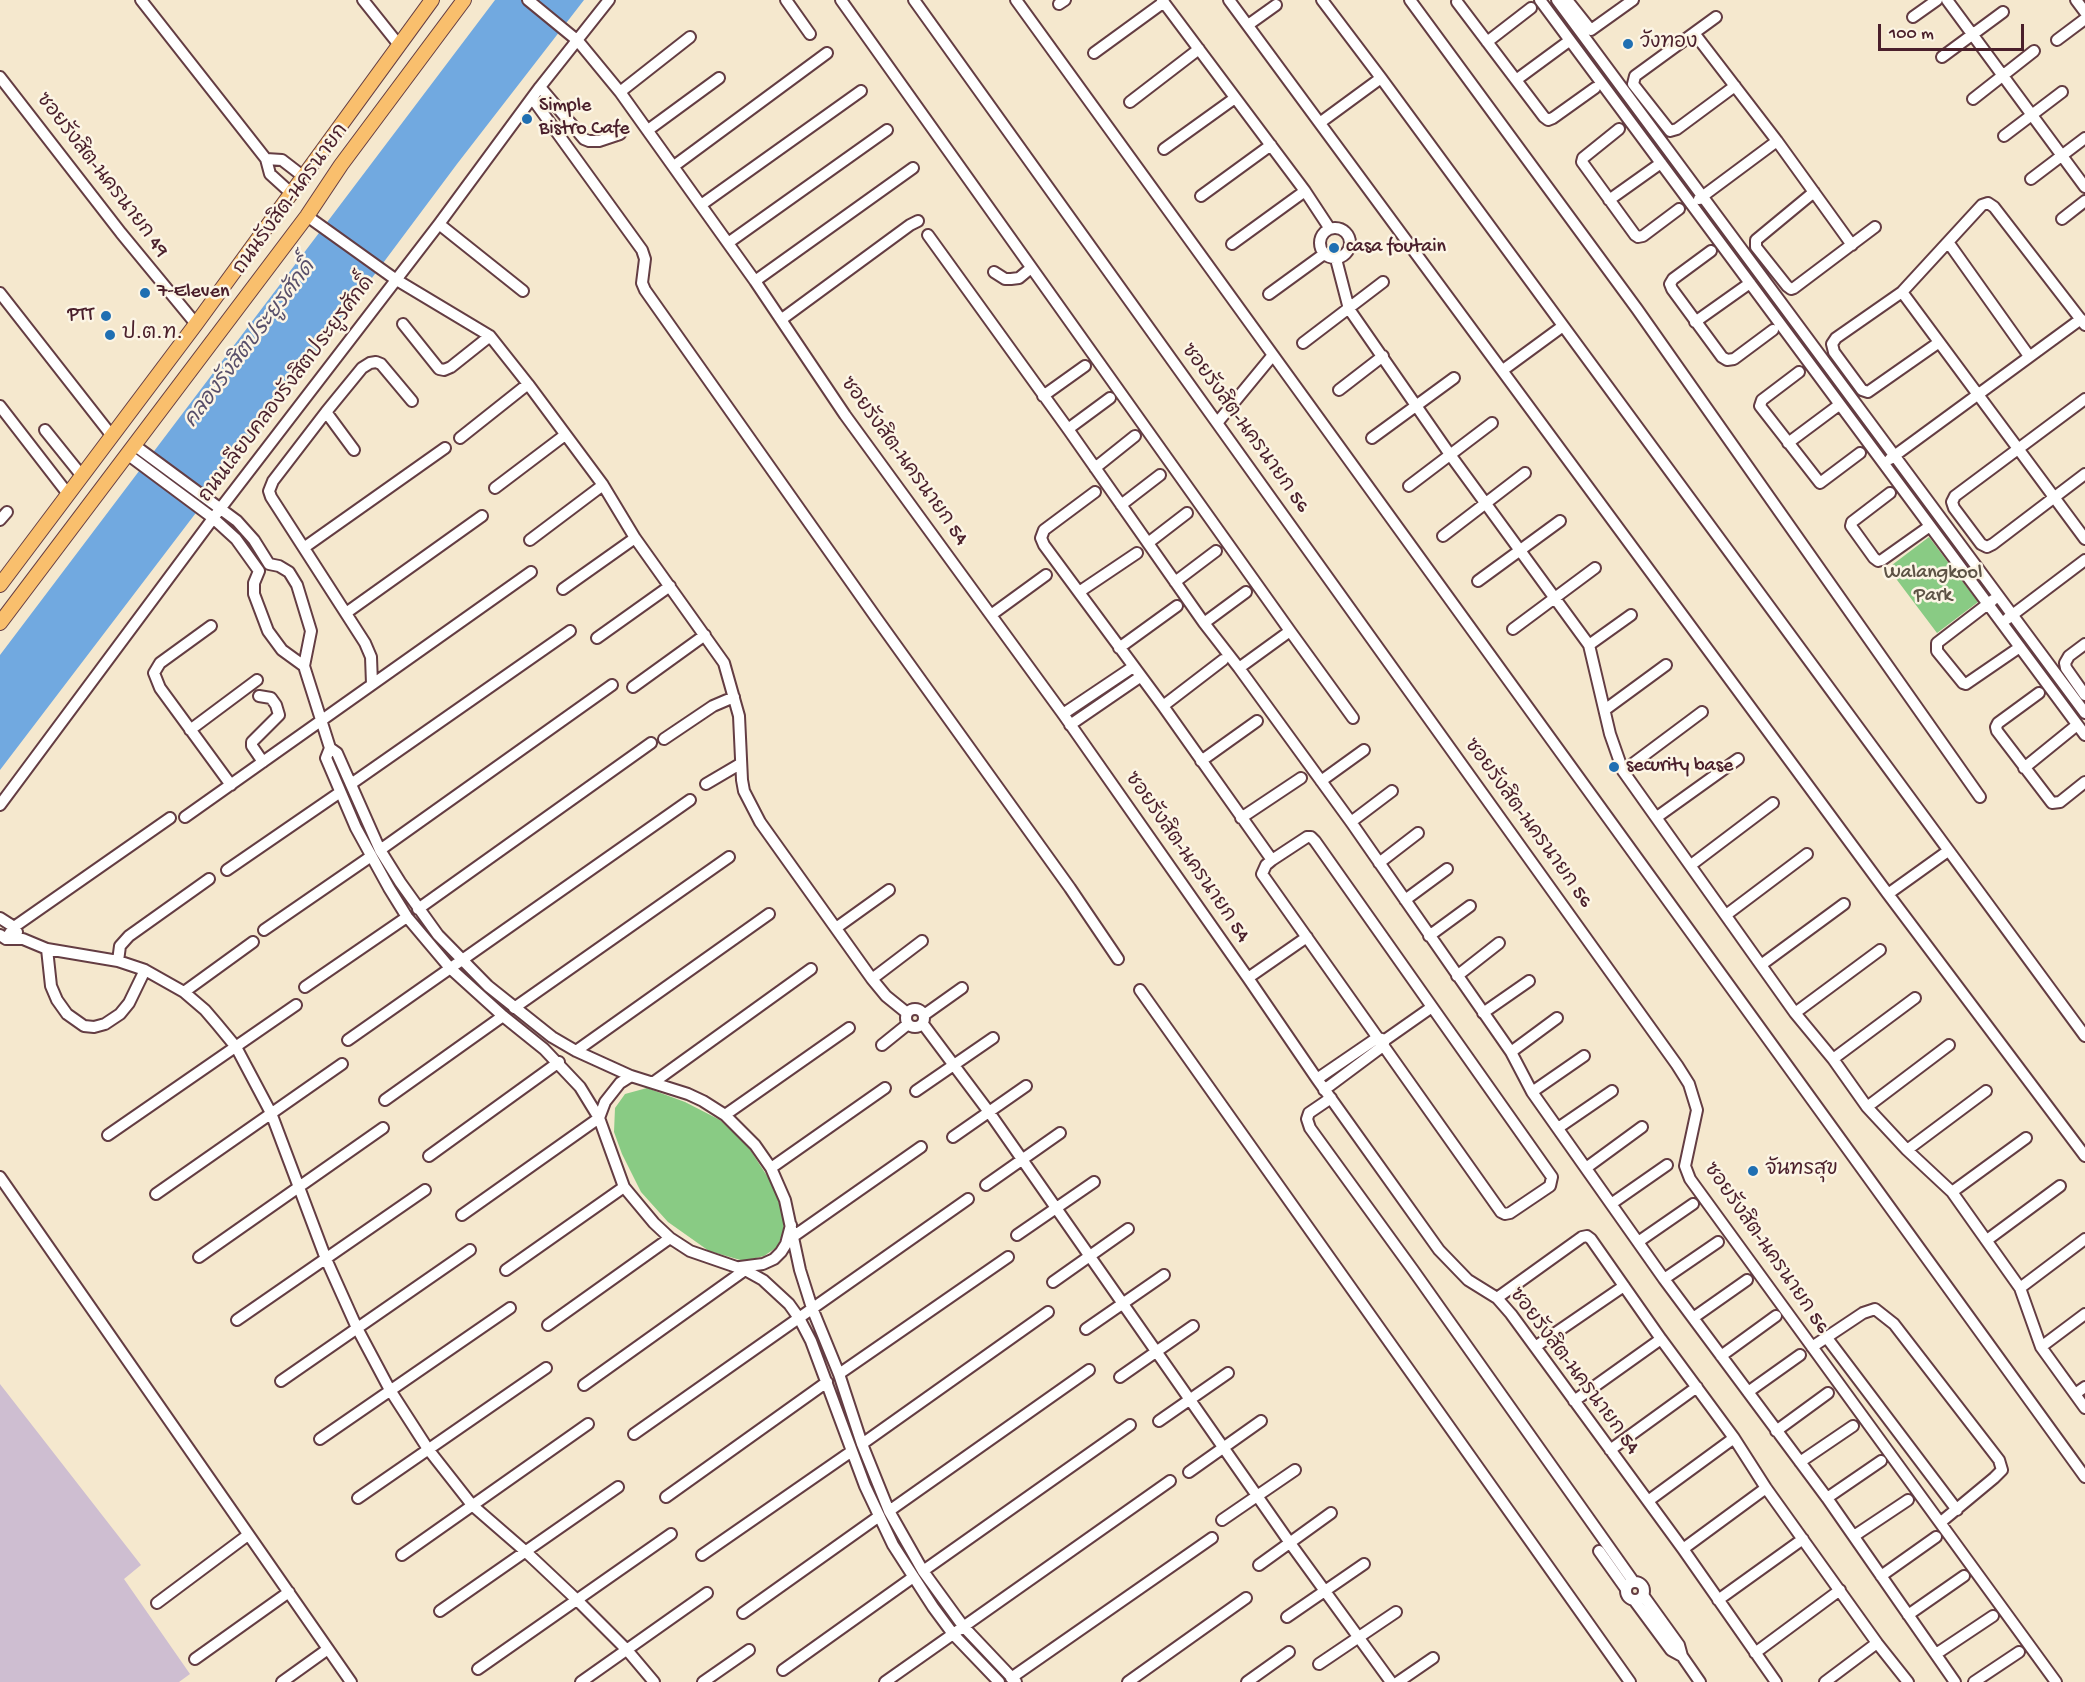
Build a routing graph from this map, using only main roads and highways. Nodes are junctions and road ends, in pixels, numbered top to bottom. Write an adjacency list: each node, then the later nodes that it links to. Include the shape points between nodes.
1 (432, 0): 3 (main road, ถนนรังสิต-นครนายก)
2 (464, 0): 4 (main road, ถนนรังสิต-นครนายก, via 341,165 312,220)
3 (0, 585)
4 (0, 623)

